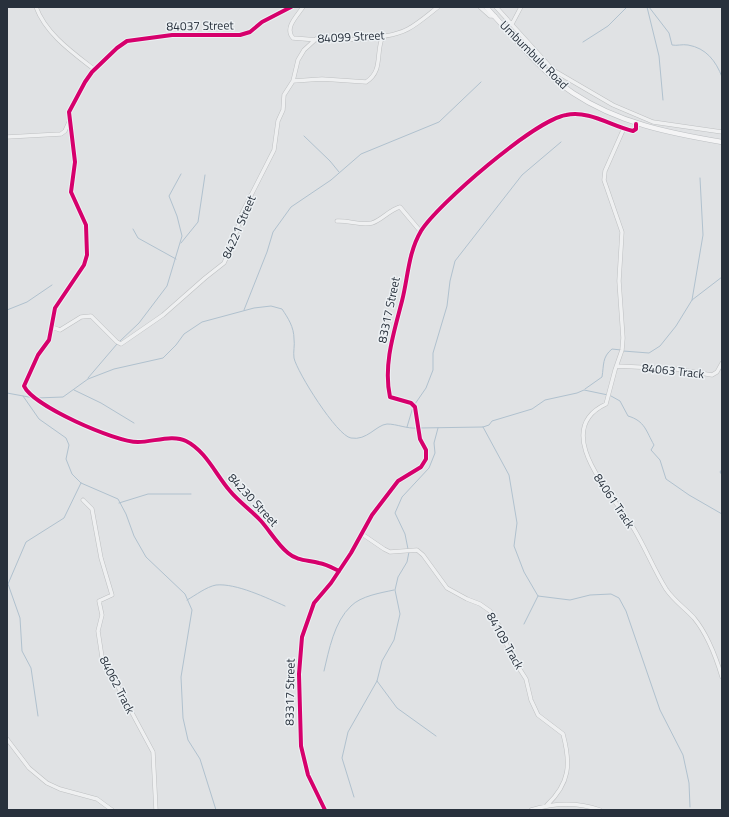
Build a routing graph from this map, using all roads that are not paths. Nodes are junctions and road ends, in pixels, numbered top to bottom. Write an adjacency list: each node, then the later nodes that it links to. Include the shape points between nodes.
1 (36, 7): 13 (street, via 52,34)
2 (291, 7): 13 (street, 84037 Street, via 240,36 172,35 127,42 117,48)
3 (304, 7): 12 (street, 84099 Street, via 291,24 290,35 293,38)
4 (438, 7): 11 (street, 84099 Street, via 408,29)
5 (480, 7): 9 (street, via 490,16)
6 (486, 7): 9 (main road, Umbumbulu Road)
7 (496, 7): 10 (street)
8 (521, 7): 10 (street)
9 (495, 16): 14 (main road, Umbumbulu Road)
10 (512, 24): 14 (street)
11 (383, 36): 12 (street, 84099 Street); 15 (street, via 379,46 379,65 366,82 322,79)
12 (316, 39): 15 (street, 84221 Street, via 301,54)
13 (95, 70): 17 (street, via 70,108)
14 (551, 72): 16 (street); 18 (main road, Umbumbulu Road, via 572,93)
15 (292, 81): 25 (street, 84221 Street, via 284,95 274,150 242,213 224,263 163,316 121,344 91,316 81,317 60,330)
16 (634, 116): 18 (street); 20 (street, via 653,122)
17 (70, 119): 21 (street, via 61,134); 25 (street, via 74,162 71,192 86,225 87,255 84,266 55,308)
18 (634, 123): 19 (street, via 636,129 633,131); 22 (main road, Umbumbulu Road)
19 (624, 128): 24 (street, 83317 Street, via 575,113 545,123 528,133 489,165 428,221); 27 (street, 84061 Track, via 605,171 604,180 622,232 619,281 623,338)
20 (722, 132)
21 (7, 137)
22 (722, 142)
23 (337, 221): 24 (street, via 371,224 400,206)
24 (421, 232): 29 (street, 83317 Street, via 407,270 403,300 392,336 388,384 390,397 411,403 415,407 418,431 427,454 423,464 398,482 372,515)
25 (52, 327): 30 (street, 84230 Street, via 49,340 25,380 27,392 36,400 77,422 128,441 185,440 202,455 230,492 262,521 289,554)
26 (722, 363): 27 (street, 84063 Track, via 712,375 676,369)
27 (617, 366): 31 (street, 84061 Track, via 606,404 595,411 585,424 583,435 589,460 600,483 634,529 672,598 700,626 714,653)
28 (83, 500): 35 (street, 84062 Track, via 92,509 101,558 112,595 99,601 102,615 98,631 99,646 106,666 153,752)
29 (362, 534): 30 (street, 83317 Street); 33 (street, 84109 Track, via 390,552 416,550 423,555 447,588 480,604 493,615 512,657 526,679 538,715 563,734 568,773 557,794)
30 (339, 571): 36 (street, 83317 Street, via 314,603 305,626 300,653 301,746 308,775)
31 (722, 678)
32 (7, 739): 34 (street, via 28,768 47,783 97,799)
33 (546, 805): 37 (street); 38 (street, via 590,806)
34 (112, 810)
35 (156, 810)
36 (325, 810)
37 (531, 810)
38 (600, 810)

